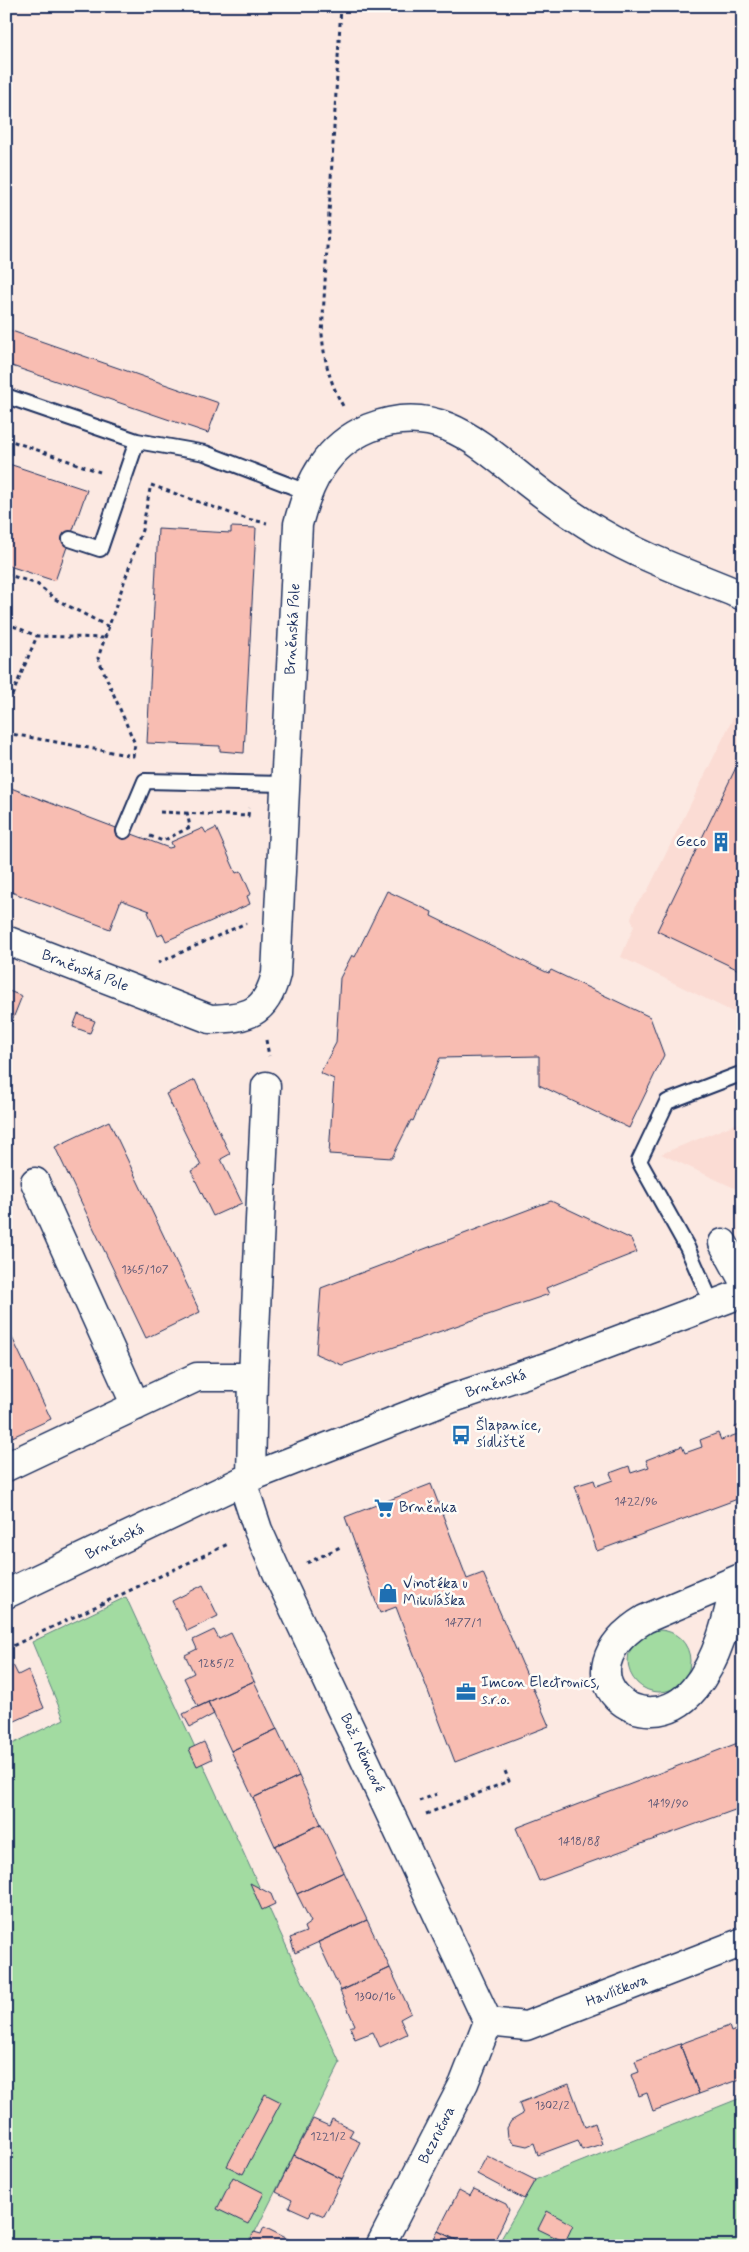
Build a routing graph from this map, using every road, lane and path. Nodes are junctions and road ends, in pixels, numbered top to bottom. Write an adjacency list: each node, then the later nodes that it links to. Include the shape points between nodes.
1 (341, 6): 3 (path, via 322,334 331,380)
2 (6, 396): 6 (lane)
3 (360, 432): 8 (street, Brněnská Pole, via 340,446 322,465); 12 (street, Brněnská Pole, via 381,423 421,419 458,430 478,442 549,499 602,534)
4 (6, 439): 6 (path, via 101,472 111,446)
5 (164, 446): 6 (lane); 7 (path); 8 (lane, via 205,453)
6 (135, 447): 10 (lane, via 100,549)
7 (151, 485): 9 (path, via 267,523); 14 (path, via 142,530)
8 (307, 492): 20 (street, Brněnská Pole, via 298,524)
9 (267, 533)
10 (70, 538)
11 (6, 574): 14 (path, via 37,584 55,599)
12 (743, 596)
13 (6, 623): 15 (path)
14 (109, 627): 16 (path)
15 (37, 636): 16 (path); 17 (path, via 11,698)
16 (105, 638): 18 (path, via 98,658 135,744 133,756)
17 (6, 696)
18 (6, 733)
19 (250, 783): 20 (lane); 23 (path); 25 (lane, via 146,781)
20 (285, 784): 30 (street, Brněnská Pole, via 276,974 271,992)
21 (157, 812): 22 (path)
22 (187, 812): 23 (path); 26 (path, via 190,828 163,841)
23 (248, 816): 24 (path)
24 (254, 816)
25 (124, 831)
26 (144, 833)
27 (247, 922): 29 (path)
28 (6, 940): 30 (street, Brněnská Pole, via 210,1019 240,1018)
29 (158, 963)
30 (261, 1006): 32 (path, via 270,1060)
31 (743, 1073): 37 (lane, via 667,1102 640,1161 687,1247)
32 (266, 1086): 38 (street)
33 (35, 1182): 39 (street)
34 (723, 1243): 35 (street)
35 (743, 1280)
36 (743, 1293): 37 (street, Brněnská)
37 (712, 1304): 41 (street, Brněnská, via 549,1366 450,1398)
38 (253, 1377): 39 (street, via 197,1377); 41 (street)
39 (136, 1406): 40 (street)
40 (6, 1467)
41 (246, 1479): 42 (street, Bož. Němcové); 44 (street, Brněnská)
42 (258, 1530): 45 (path); 51 (street, Bož. Němcové)
43 (739, 1578): 43 (street, via 631,1628 610,1651 605,1664 610,1690 624,1703 650,1713 666,1710 680,1702 694,1689 716,1651)
44 (6, 1594)
45 (6, 1649)
46 (505, 1771): 49 (path, via 509,1781)
47 (436, 1794): 48 (path)
48 (419, 1800)
49 (416, 1818)
50 (743, 1942): 51 (street, Havlíčkova, via 526,2026)
51 (488, 2022): 52 (street, Bezručova, via 464,2083)
52 (380, 2246)

